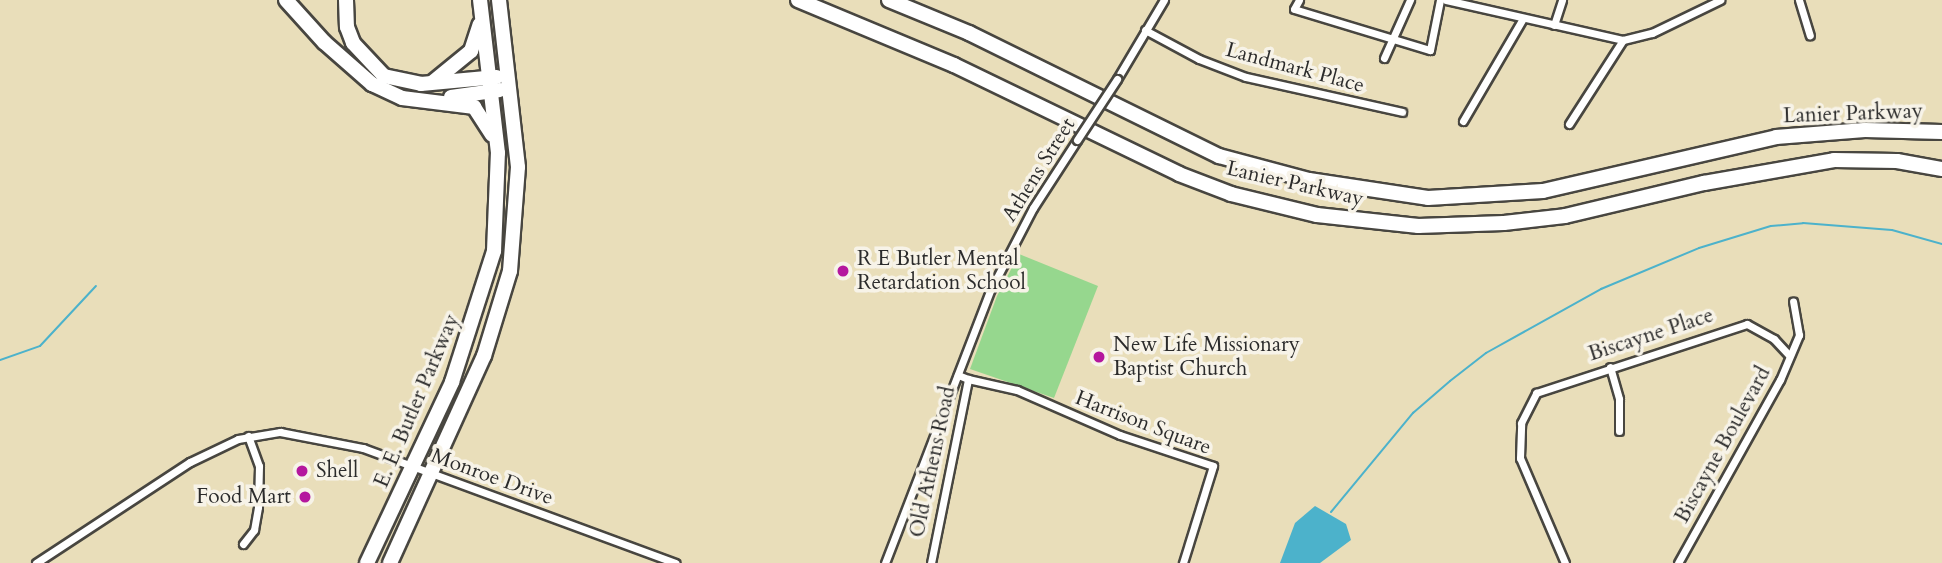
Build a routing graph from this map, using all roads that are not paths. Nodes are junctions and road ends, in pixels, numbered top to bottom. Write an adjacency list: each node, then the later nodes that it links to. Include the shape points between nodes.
1 (286, 0): 26 (highway, via 372,84 402,98)
2 (346, 0): 24 (highway, via 347,27 368,63 394,80)
3 (480, 0): 15 (highway, E. E. Butler Parkway)
4 (499, 0): 23 (highway, E. E. Butler Parkway)
5 (797, 0): 32 (highway, Lanier Parkway, via 954,65 1179,174 1231,194 1317,215 1418,226 1504,223 1565,216 1704,183 1834,160 1897,161)
6 (889, 0): 30 (highway, Lanier Parkway, via 969,33 1219,156 1308,180 1428,198 1543,191 1776,137 1865,130)
7 (1164, 0): 18 (street, Athens Street)
8 (1298, 0): 21 (street, via 1294,9)
9 (1410, 0): 21 (street)
10 (1440, 0): 21 (street, via 1430,50)
11 (1446, 0): 16 (street)
12 (1562, 0): 17 (street)
13 (1720, 0): 20 (street, via 1652,33)
14 (1799, 0): 19 (street)
15 (482, 16): 24 (highway, via 471,51); 25 (highway, E. E. Butler Parkway)
16 (1522, 20): 17 (street); 28 (street)
17 (1553, 25): 20 (street)
18 (1145, 30): 27 (street, Landmark Place, via 1199,59 1246,77); 36 (street, Athens Street, bridge, via 1012,247)
19 (1810, 35)
20 (1623, 40): 29 (street)
21 (1391, 42): 22 (street)
22 (1384, 58)
23 (510, 82): 25 (highway); 41 (highway, E. E. Butler Parkway, via 518,166 510,271 493,335)
24 (432, 83): 25 (highway)
25 (490, 84): 26 (highway); 31 (highway, E. E. Butler Parkway)
26 (433, 101): 31 (highway, via 474,107 489,126)
27 (1402, 112)
28 (1463, 121)
29 (1569, 124)
30 (1942, 132)
31 (498, 153): 40 (highway, E. E. Butler Parkway, via 492,262 452,383)
32 (1942, 169)
33 (1793, 302): 34 (street, Biscayne Boulevard, via 1799,335)
34 (1789, 355): 35 (street, Biscayne Place, via 1774,339 1747,324); 51 (street, Biscayne Boulevard, via 1751,438)
35 (1610, 367): 38 (street, via 1619,400); 50 (street, Biscayne Place, via 1536,393 1525,410 1518,438 1520,458)
36 (958, 375): 37 (street, Old Athens Road); 47 (street, Athens Street)
37 (968, 379): 48 (street, Old Athens Road); 49 (street, Harrison Square, via 1017,390 1119,435 1213,466)
38 (1619, 431)
39 (248, 436): 40 (street, Monroe Drive, via 279,432 322,437); 42 (street, via 259,466 258,507 254,530); 43 (street, Monroe Drive, via 162,479)
40 (412, 466): 41 (street, Monroe Drive); 44 (highway, E. E. Butler Parkway)
41 (433, 473): 45 (highway, E. E. Butler Parkway); 46 (street, Monroe Drive)
42 (243, 544)
43 (36, 563)
44 (367, 563)
45 (390, 563)
46 (675, 563)
47 (885, 563)
48 (931, 563)
49 (1183, 563)
50 (1565, 563)
51 (1678, 563)

